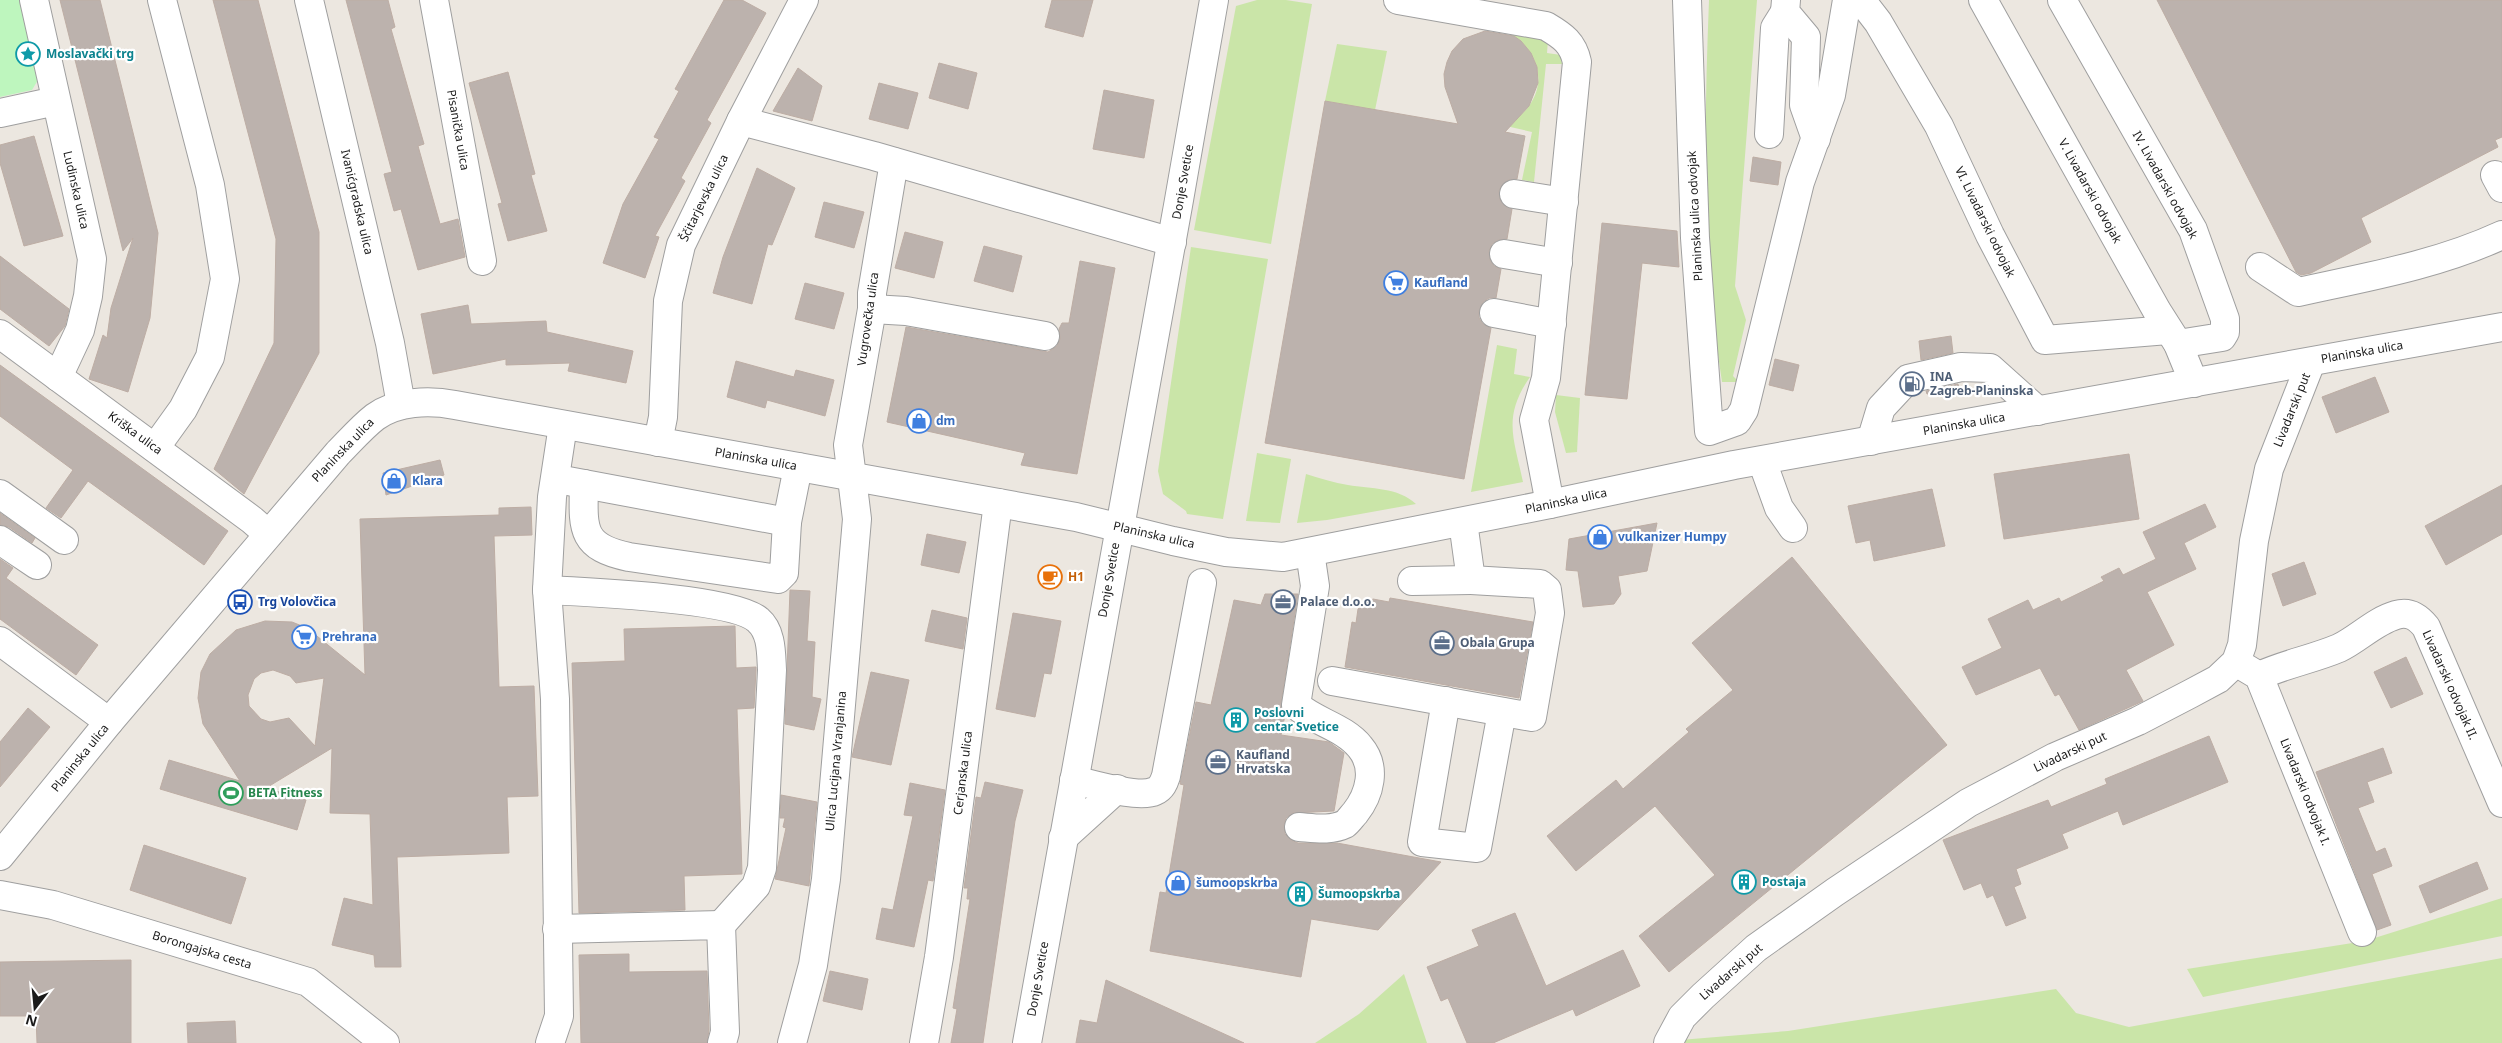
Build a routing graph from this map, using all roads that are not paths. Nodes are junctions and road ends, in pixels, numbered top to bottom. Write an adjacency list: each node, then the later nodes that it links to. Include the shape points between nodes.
1 (34, 0): 14 (street, Ludinska ulica)
2 (162, 0): 44 (street, via 210,185 225,278 210,357 183,409)
3 (309, 0): 38 (street, Ivanićgradska ulica, via 390,343)
4 (434, 0): 25 (street, Pisanička ulica)
5 (804, 0): 16 (street, Ščitarjevska ulica)
6 (1214, 0): 23 (street, Donje Svetice)
7 (1398, 0): 21 (street, via 1546,26 1564,36 1575,50 1577,62)
8 (1687, 0): 41 (street, Planinska ulica odvojak, via 1695,238)
9 (1847, 0): 18 (street, via 1832,95)
10 (1861, 0): 34 (street, VI. Livadarski odvojak, via 1878,22 1939,126 1990,235 2045,340)
11 (1984, 0): 34 (street, V. Livadarski odvojak)
12 (2062, 0): 34 (street, IV. Livadarski odvojak, via 2193,230 2225,319 2222,337)
13 (1785, 6): 17 (street, via 1776,28); 18 (street, via 1806,37 1804,105)
14 (56, 100): 15 (street); 36 (street, Ludinska ulica, via 92,259 80,330)
15 (0, 113)
16 (740, 120): 19 (street); 43 (street, Ščitarjevska ulica, via 681,245 668,301 663,417)
17 (1769, 134)
18 (1816, 139): 41 (street, via 1800,182 1744,410 1736,421)
19 (894, 162): 23 (street); 28 (street, Vugrovečka ulica)
20 (1514, 194): 21 (street)
21 (1564, 202): 26 (street)
22 (2502, 235): 27 (street, via 2477,247 2404,270 2298,292)
23 (1172, 242): 57 (street, Donje Svetice)
24 (1504, 254): 26 (street)
25 (482, 261)
26 (1558, 263): 30 (street)
27 (2260, 267)
28 (872, 309): 33 (street, via 906,311); 49 (street, Vugrovečka ulica, via 848,445)
29 (1494, 313): 30 (street)
30 (1552, 324): 54 (street, via 1546,378 1534,420)
31 (2502, 326): 35 (street, Planinska ulica)
32 (0, 334): 36 (street, Kriška ulica)
33 (1045, 336)
34 (2173, 337): 37 (street, V. Livadarski odvojak)
35 (2311, 362): 37 (street, Planinska ulica); 69 (street, Livadarski put, via 2268,469 2254,541 2242,645)
36 (58, 377): 44 (street, Kriška ulica)
37 (2194, 383): 39 (street, Planinska ulica)
38 (401, 405): 40 (street, Planinska ulica, via 434,401); 59 (street, Planinska ulica, via 376,416 338,453)
39 (2038, 411): 42 (street, Planinska ulica); 42 (street, via 1990,368 1961,367 1908,379 1880,408)
40 (563, 425): 43 (street, Planinska ulica); 50 (street)
41 (1709, 431): 46 (street); 48 (street, Planinska ulica odvojak)
42 (1871, 441): 45 (street, Planinska ulica)
43 (658, 442): 47 (street, Planinska ulica)
44 (155, 448): 59 (street, Kriška ulica)
45 (1762, 461): 46 (street, Planinska ulica); 58 (street, via 1779,508)
46 (1734, 465): 48 (street, Planinska ulica)
47 (798, 467): 49 (street, Planinska ulica); 55 (street)
48 (1689, 474): 54 (street, Planinska ulica)
49 (853, 476): 53 (street, Planinska ulica); 87 (street, Ulica Lucijana Vranjanina, via 857,519 826,879 813,965)
50 (554, 479): 51 (street); 67 (street)
51 (584, 484): 55 (street); 55 (street, via 586,530 591,540 609,553 629,557 778,579 784,573)
52 (0, 494): 61 (street)
53 (998, 503): 57 (street, Planinska ulica); 88 (street, Cerjanska ulica, via 940,948)
54 (1550, 504): 56 (street, Planinska ulica)
55 (787, 522)
56 (1463, 522): 62 (street, Planinska ulica); 64 (street)
57 (1118, 527): 62 (street, Planinska ulica, via 1226,552 1283,557); 74 (street, Donje Svetice)
58 (1793, 528)
59 (268, 534): 73 (street, Planinska ulica)
60 (0, 540): 63 (street)
61 (64, 540)
62 (1310, 552): 77 (street, via 1314,586 1296,706 1360,746 1369,763 1370,782 1368,793 1346,824 1329,829)
63 (37, 565)
64 (1471, 580): 65 (street); 72 (street, via 1540,584 1547,590 1550,613 1532,717)
65 (1412, 581)
66 (1202, 583): 75 (street, via 1162,787 1155,792 1141,793)
67 (547, 590): 81 (street, via 715,606 743,611 758,619 766,629 771,645 772,670 762,868 756,886); 82 (street, via 555,699)
68 (0, 641): 73 (street)
69 (2248, 669): 76 (street, Livadarski odvojak II., via 2315,658 2396,615 2410,614 2418,618 2426,627); 83 (street, Livadarski odvojak I.); 90 (street, Livadarski put, via 2218,679 2138,721 2055,757 1968,803 1756,948 1682,1017)
70 (1332, 681): 71 (street)
71 (1446, 702): 72 (street); 72 (street, via 1422,842 1476,848)
72 (1502, 712)
73 (109, 722): 79 (street, Planinska ulica)
74 (1074, 780): 75 (street); 78 (street, Donje Svetice)
75 (1117, 789): 78 (street)
76 (2502, 802)
77 (1299, 826)
78 (1063, 838): 89 (street, Donje Svetice)
79 (0, 856)
80 (0, 895): 84 (street, Borongajska cesta, via 53,906 308,982)
81 (721, 925): 82 (street); 86 (street, via 725,1032)
82 (557, 929): 85 (street, via 559,1016)
83 (2362, 932)
84 (385, 1043)
85 (550, 1043)
86 (722, 1043)
87 (792, 1043)
88 (924, 1043)
89 (1027, 1043)
90 (1668, 1043)

